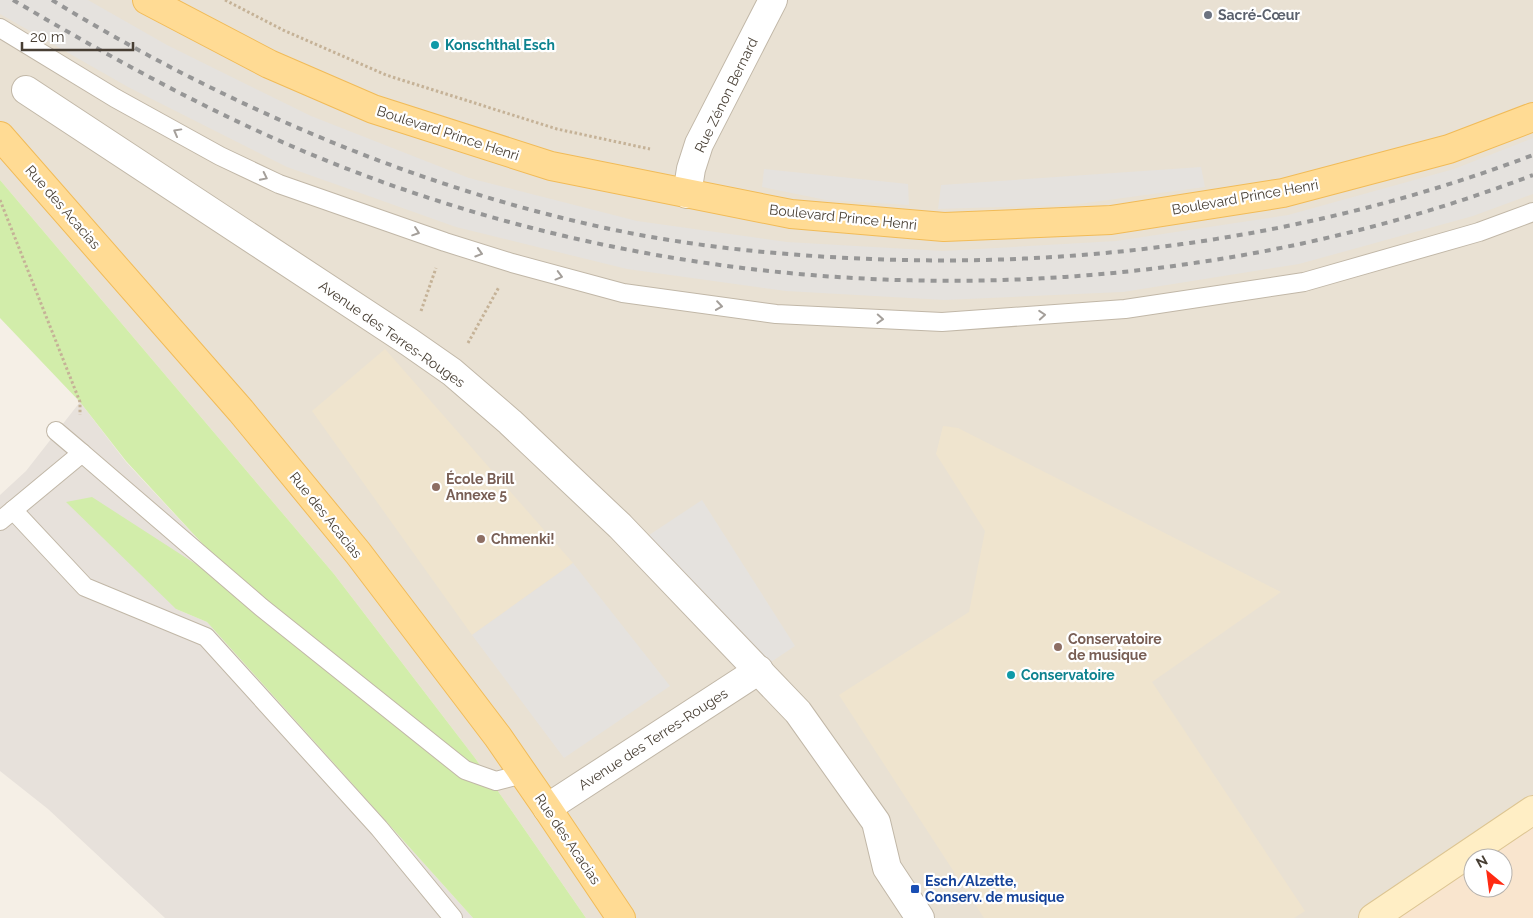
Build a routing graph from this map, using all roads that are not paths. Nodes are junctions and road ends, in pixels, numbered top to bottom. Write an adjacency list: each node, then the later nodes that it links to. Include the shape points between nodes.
1 (147, 0): 7 (main road, Boulevard Prince Henri, via 269,64 373,109 551,166)
2 (773, 0): 7 (street, Rue Zénon Bernard, via 699,144)
3 (0, 28): 8 (lane, one-way to 8, via 115,98 220,156 279,184 445,242 623,293 776,314 942,322 1125,309 1304,282 1479,232)
4 (26, 90): 12 (street, Avenue des Terres-Rouges, via 452,372 620,526)
5 (1533, 117): 7 (main road, Boulevard Prince Henri, via 1448,150 1282,193 1111,220 944,227 791,214)
6 (0, 136): 13 (main road, Rue des Acacias, via 309,493 364,561)
7 (687, 194)
8 (1533, 212)
9 (56, 432): 10 (lane)
10 (82, 453): 11 (lane); 13 (lane, via 261,607 465,770 496,781)
11 (7, 516): 16 (lane, via 85,587 206,638 379,828)
12 (759, 670): 14 (street, Avenue des Terres-Rouges); 18 (street, Avenue des Terres-Rouges, via 798,712 876,822 887,868)
13 (523, 774): 14 (main road, Rue des Acacias)
14 (547, 808): 17 (main road, Rue des Acacias)
15 (1533, 810): 19 (street)
16 (453, 918)
17 (621, 918)
18 (920, 918)
19 (1373, 918)

